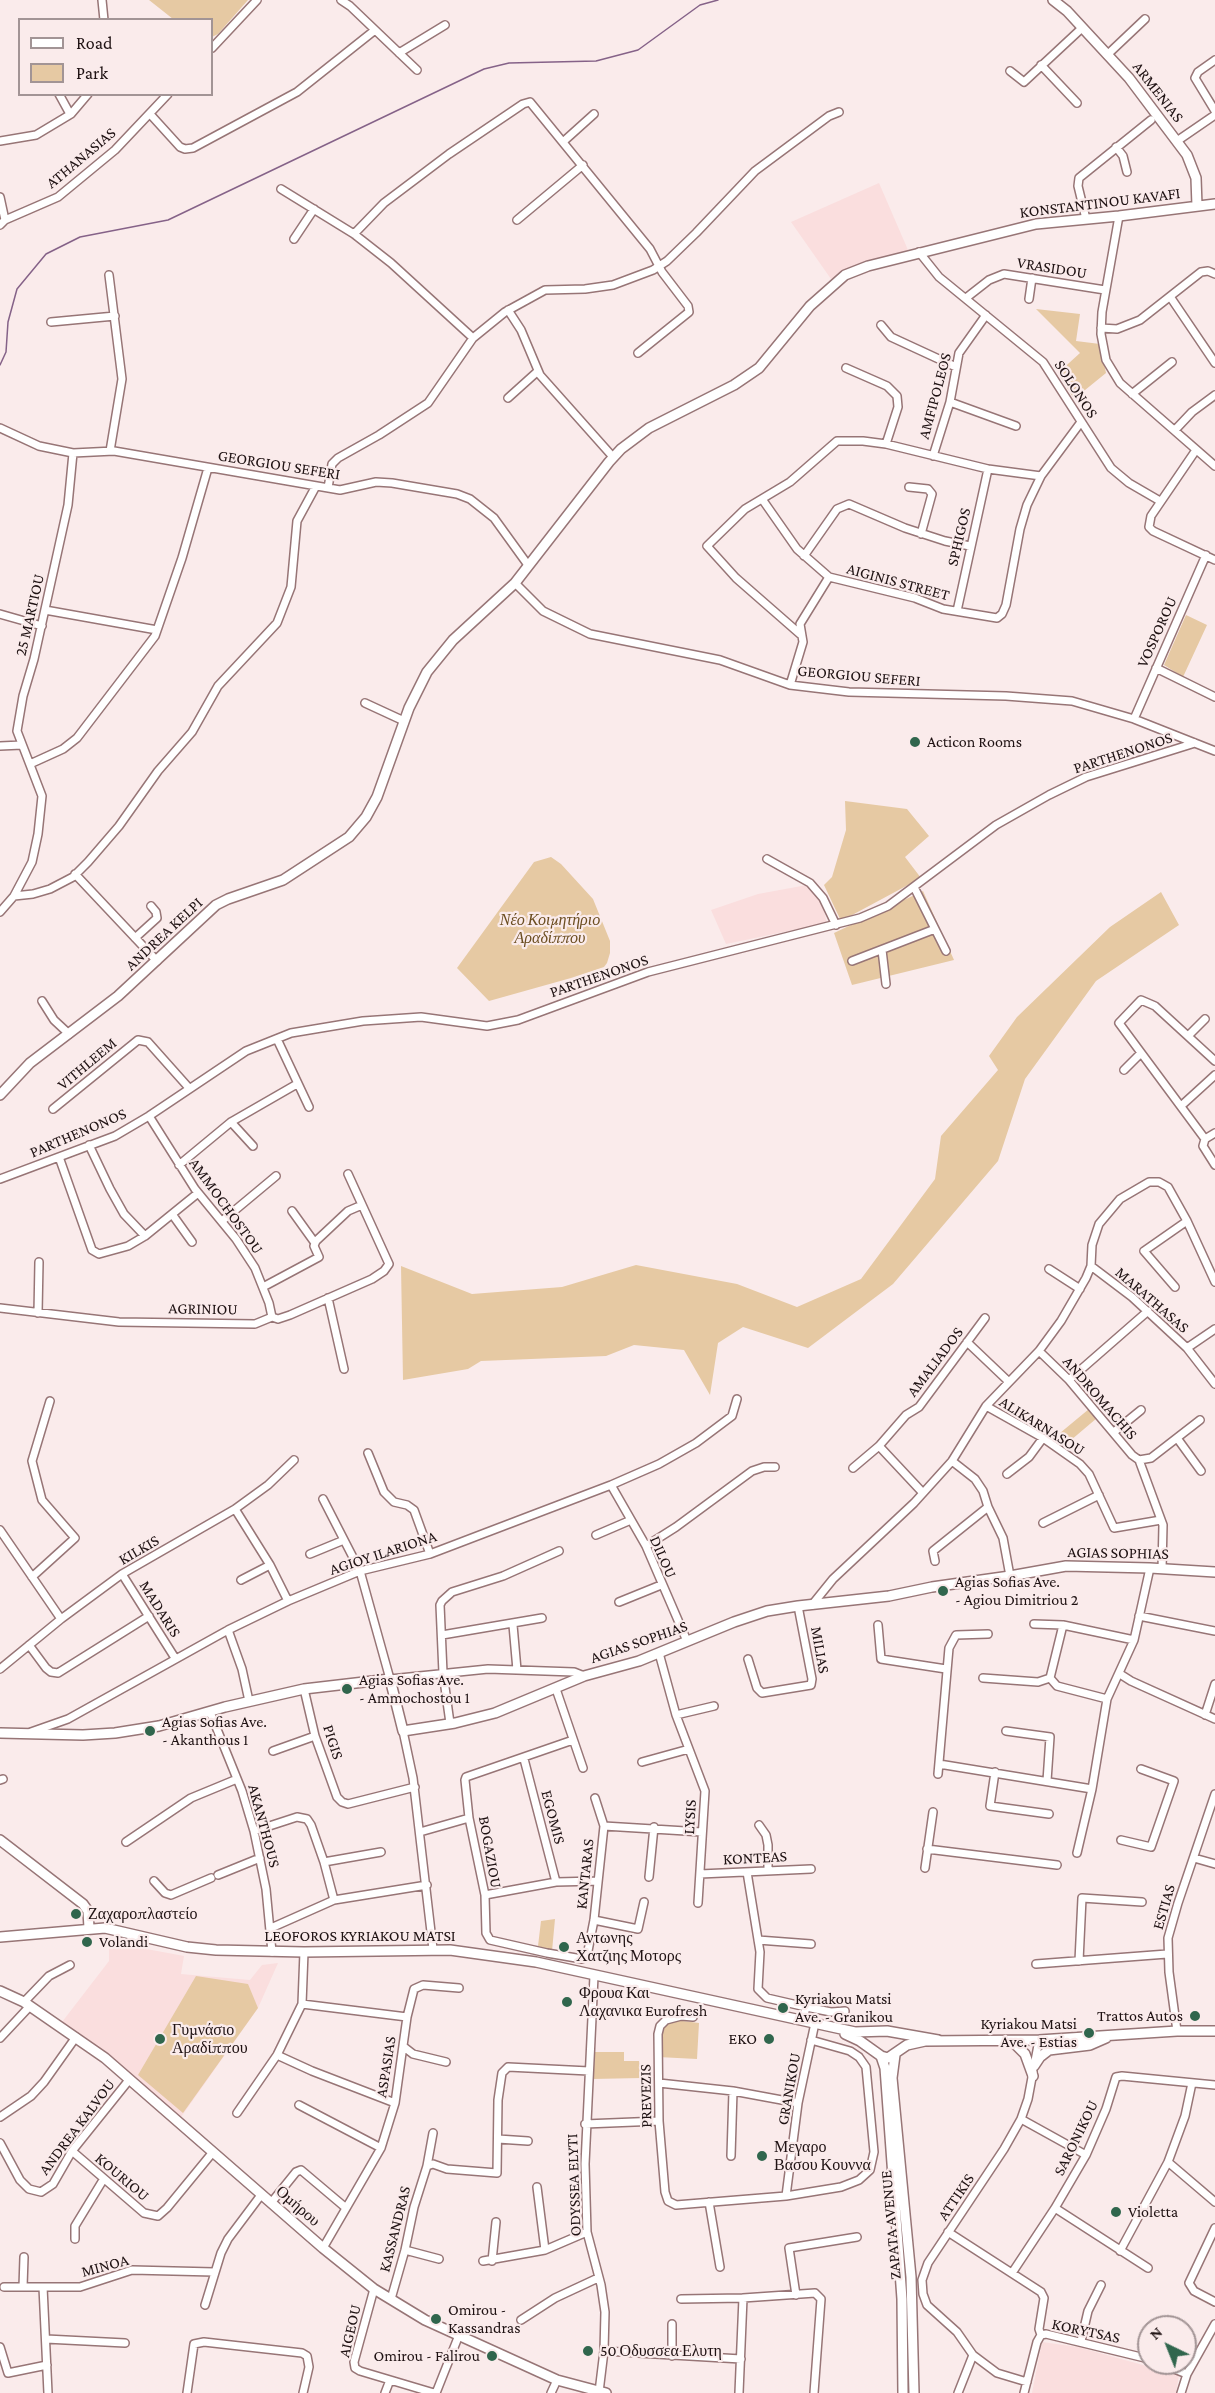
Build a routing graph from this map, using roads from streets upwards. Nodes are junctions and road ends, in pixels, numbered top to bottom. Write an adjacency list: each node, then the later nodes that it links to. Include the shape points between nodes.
1 (102, 0): 6 (street)
2 (257, 0): 11 (street)
3 (341, 0): 5 (street)
4 (1053, 0): 9 (street, ARMENIAS)
5 (348, 3): 10 (street)
6 (104, 18)
7 (1145, 19): 13 (street)
8 (445, 25): 12 (street)
9 (1082, 28): 13 (street, ARMENIAS); 15 (street)
10 (375, 30): 12 (street); 25 (street, via 297,92 193,148 180,147)
11 (213, 47)
12 (399, 53): 16 (street)
13 (1107, 55): 30 (street, ARMENIAS)
14 (1215, 60): 23 (street, via 1197,72 1195,78)
15 (1041, 65): 17 (street, via 1024,82); 21 (street)
16 (417, 70)
17 (1010, 71)
18 (60, 96): 24 (street)
19 (86, 96): 24 (street)
20 (166, 96): 25 (street, ATHANASIAS)
21 (1077, 103)
22 (839, 112): 46 (street, via 755,171)
23 (1215, 113): 30 (street)
24 (70, 114): 28 (street, via 36,135)
25 (150, 114): 42 (street, ATHANASIAS, via 115,150 58,197)
26 (594, 114): 29 (street)
27 (1151, 120): 31 (street)
28 (0, 141)
29 (564, 141): 32 (street); 43 (street, via 527,102 384,202)
30 (1177, 141): 37 (street, ARMENIAS, via 1194,170)
31 (1116, 147): 33 (street); 40 (street, via 1079,178)
32 (583, 165): 41 (street); 46 (street, via 650,249)
33 (1127, 172)
34 (282, 189): 38 (street)
35 (0, 197): 42 (street)
36 (1215, 204): 37 (street, KONSTANTINOU KAVAFI)
37 (1197, 206): 39 (street, KONSTANTINOU KAVAFI)
38 (314, 209): 43 (street); 44 (street)
39 (1119, 216): 40 (street, KONSTANTINOU KAVAFI); 50 (street)
40 (1086, 219): 45 (street, KONSTANTINOU KAVAFI, via 1036,224)
41 (517, 220)
42 (2, 223)
43 (354, 234): 60 (street)
44 (294, 239)
45 (919, 252): 51 (street, SOLONOS, via 939,277); 80 (street, KONSTANTINOU KAVAFI, via 845,275 810,306 759,368 649,428)
46 (659, 267): 54 (street, via 613,285 544,290); 61 (street, via 690,309)
47 (1212, 272): 52 (street, via 1198,274)
48 (109, 275): 56 (street)
49 (1032, 278): 50 (street, VRASIDOU); 51 (street, VRASIDOU, via 998,276); 53 (street)
50 (1105, 290): 59 (street)
51 (966, 298): 55 (street, SOLONOS)
52 (1171, 298): 59 (street, via 1140,320 1117,329); 63 (street)
53 (1029, 299)
54 (508, 310): 60 (street); 66 (street)
55 (986, 315): 64 (street, AMFIPOLEOS, via 962,347); 71 (street, SOLONOS, via 1043,362)
56 (115, 316): 57 (street); 77 (street, via 122,380)
57 (51, 322)
58 (881, 324): 64 (street, via 891,337)
59 (1101, 328): 67 (street, via 1109,366)
60 (474, 338): 87 (street, via 428,402 332,464)
61 (638, 353)
62 (1172, 362): 67 (street)
63 (1215, 363)
64 (956, 367): 70 (street, AMFIPOLEOS)
65 (846, 368): 75 (street, via 887,386 897,396 898,407)
66 (538, 371): 69 (street); 80 (street)
67 (1132, 394): 74 (street)
68 (1215, 395): 74 (street)
69 (508, 398)
70 (950, 402): 72 (street); 79 (street, AMFIPOLEOS)
71 (1081, 422): 84 (street); 89 (street, SOLONOS, via 1111,468)
72 (1016, 426)
73 (0, 429): 78 (street, GEORGIOU SEFERI, via 39,446)
74 (1175, 430): 76 (street)
75 (886, 444): 79 (street); 88 (street, via 837,441 790,482)
76 (1196, 450): 81 (street); 89 (street)
77 (110, 451): 78 (street, GEORGIOU SEFERI); 82 (street, GEORGIOU SEFERI)
78 (73, 453): 98 (street, 25 MARTIOU, via 68,505)
79 (933, 456): 83 (street)
80 (613, 457): 95 (street, ANDREA KELPI)
81 (1215, 466)
82 (208, 468): 85 (street, GEORGIOU SEFERI); 102 (street, via 183,558)
83 (988, 469): 84 (street); 91 (street, SPHIGOS)
84 (1041, 476): 99 (street, AIGINIS STREET, via 1025,512 1006,605 1000,616 989,618)
85 (316, 486): 87 (street, GEORGIOU SEFERI); 116 (street, via 297,520 291,587 276,623 218,686 192,732 158,771 120,826)
86 (909, 487): 90 (street, via 928,489 932,494)
87 (328, 488): 95 (street, GEORGIOU SEFERI, via 392,483 470,499 494,518)
88 (762, 499): 93 (street, AIGINIS STREET); 103 (street, via 707,546 736,578)
89 (1160, 501): 92 (street, via 1149,520 1150,529)
90 (921, 534): 91 (street); 93 (street, via 846,504 837,509)
91 (970, 546): 99 (street, SPHIGOS)
92 (1206, 555): 94 (street); 104 (street, VOSPOROU)
93 (804, 556): 96 (street, AIGINIS STREET)
94 (1215, 560)
95 (528, 565): 97 (street, ANDREA KELPI)
96 (829, 577): 99 (street, AIGINIS STREET); 103 (street, via 800,624)
97 (515, 583): 105 (street, GEORGIOU SEFERI, via 543,611 590,634 720,660); 109 (street, ANDREA KELPI, via 439,656 418,686)
98 (45, 610): 101 (street, 25 MARTIOU); 102 (street)
99 (957, 611)
100 (0, 614): 101 (street)
101 (42, 626): 111 (street, 25 MARTIOU, via 17,731)
102 (157, 630): 114 (street, via 76,738 63,749)
103 (801, 634): 105 (street, via 803,642)
104 (1156, 668): 106 (street); 108 (street, VOSPOROU)
105 (790, 685): 108 (street, GEORGIOU SEFERI, via 849,692 1072,701)
106 (1215, 697)
107 (365, 703): 109 (street)
108 (1134, 720): 110 (street, GEORGIOU SEFERI)
109 (404, 721): 126 (street, ANDREA KELPI, via 377,797 349,837 284,880 216,905)
110 (1195, 743): 113 (street, GEORGIOU SEFERI); 117 (street, PARTHENONOS, via 1086,777 1049,795 996,825)
111 (22, 745): 112 (street); 114 (street, 25 MARTIOU)
112 (0, 746)
113 (1215, 751)
114 (30, 764): 118 (street, 25 MARTIOU, via 42,796 40,815 32,862)
115 (766, 860): 121 (street, via 810,883 823,898)
116 (75, 874): 118 (street, via 50,889); 123 (street)
117 (914, 887): 121 (street, PARTHENONOS, via 888,906); 122 (street)
118 (14, 896): 120 (street, 25 MARTIOU)
119 (151, 906): 123 (street, via 157,918)
120 (0, 912)
121 (836, 925): 133 (street, PARTHENONOS, via 648,972 518,1020 487,1026 422,1017 363,1021 291,1033)
122 (935, 929): 124 (street); 125 (street)
123 (135, 938): 126 (street)
124 (882, 950): 127 (street); 128 (street)
125 (946, 951)
126 (157, 961): 131 (street, ANDREA KELPI)
127 (852, 962)
128 (886, 984)
129 (42, 1001): 131 (street)
130 (1205, 1019): 132 (street)
131 (69, 1034): 140 (street, ANDREA KELPI, via 30,1063)
132 (1188, 1036): 134 (street, via 1155,1006 1141,1000 1119,1023); 135 (street)
133 (277, 1039): 138 (street); 139 (street, PARTHENONOS, via 246,1051)
134 (1141, 1053): 136 (street); 141 (street)
135 (1215, 1060)
136 (1124, 1070)
137 (1215, 1075): 141 (street)
138 (297, 1084): 142 (street); 145 (street)
139 (189, 1088): 143 (street, VITHLEEM, via 148,1042 138,1040); 144 (street, PARTHENONOS)
140 (0, 1095)
141 (1180, 1106): 147 (street)
142 (309, 1107)
143 (53, 1109)
144 (150, 1116): 148 (street, PARTHENONOS, via 115,1136); 151 (street, AMMOCHOSTOU)
145 (231, 1122): 149 (street); 151 (street)
146 (1215, 1133): 147 (street)
147 (1205, 1139): 152 (street, via 1203,1146)
148 (89, 1145): 150 (street, PARTHENONOS); 162 (street, via 124,1214)
149 (253, 1146)
150 (59, 1157): 155 (street, PARTHENONOS); 162 (street, via 92,1250 99,1254)
151 (179, 1165): 156 (street, AMMOCHOSTOU)
152 (1215, 1165)
153 (348, 1174): 157 (street)
154 (276, 1176): 160 (street)
155 (0, 1179)
156 (198, 1193): 159 (street); 160 (street, AMMOCHOSTOU)
157 (362, 1205): 164 (street, via 348,1211); 172 (street, AGRINIOU, via 389,1264 372,1279)
158 (292, 1211): 164 (street)
159 (172, 1214): 162 (street); 163 (street)
160 (222, 1221): 169 (street, AMMOCHOSTOU, via 255,1268)
161 (1187, 1221): 166 (street, via 1168,1186 1159,1182 1144,1184 1120,1199 1103,1217 1092,1245); 168 (street); 170 (street, via 1144,1251)
162 (145, 1236)
163 (192, 1242)
164 (315, 1243): 169 (street, via 320,1257)
165 (39, 1262): 175 (street)
166 (1091, 1266): 171 (street); 174 (street, MARATHASAS)
167 (1049, 1269): 171 (street)
168 (1215, 1282)
169 (263, 1287): 176 (street, AMMOCHOSTOU)
170 (1175, 1287)
171 (1080, 1288): 181 (street)
172 (328, 1299): 176 (street, AGRINIOU, via 278,1319); 182 (street)
173 (0, 1308): 175 (street, AGRINIOU)
174 (1148, 1311): 180 (street, MARATHASAS); 183 (street)
175 (38, 1313): 176 (street, AGRINIOU, via 119,1322 255,1324)
176 (272, 1317)
177 (984, 1318): 179 (street, AMALIADOS)
178 (1215, 1329): 180 (street)
179 (967, 1342): 184 (street); 194 (street, AMALIADOS, via 919,1407 906,1415)
180 (1187, 1348): 185 (street, MARATHASAS)
181 (1039, 1351): 183 (street, ANDROMACHIS); 184 (street)
182 (344, 1369)
183 (1069, 1380): 191 (street, ANDROMACHIS)
184 (1009, 1382): 188 (street)
185 (1215, 1384)
186 (737, 1399): 203 (street, AGIOY ILARIONA, via 732,1416 696,1443)
187 (50, 1401): 228 (street, via 32,1461 42,1500 75,1538)
188 (986, 1406): 192 (street, ALIKARNASOU); 198 (street)
189 (1141, 1410): 191 (street)
190 (1200, 1420): 193 (street, ANDROMACHIS)
191 (1114, 1432): 197 (street, ANDROMACHIS)
192 (1043, 1438): 202 (street, via 1029,1457); 205 (street, ALIKARNASOU, via 1080,1464)
193 (1177, 1438): 197 (street, ANDROMACHIS, via 1147,1461); 201 (street)
194 (879, 1446): 200 (street, AMALIADOS); 204 (street)
195 (369, 1454): 219 (street, via 384,1492 394,1502 414,1510)
196 (294, 1460): 208 (street, KILKIS)
197 (1139, 1460): 210 (street)
198 (952, 1461): 204 (street); 207 (street, via 975,1479)
199 (775, 1467): 216 (street, via 752,1471)
200 (853, 1468)
201 (1201, 1471)
202 (1007, 1474)
203 (611, 1485): 209 (street, DILOU); 219 (street, AGIOY ILARIONA)
204 (923, 1493): 233 (street, via 832,1579)
205 (1100, 1495): 210 (street, ALIKARNASOU, via 1114,1528); 211 (street)
206 (323, 1499): 215 (street)
207 (988, 1507): 220 (street, via 933,1551); 227 (street, via 1003,1538)
208 (235, 1509): 221 (street); 226 (street, KILKIS)
209 (630, 1520): 213 (street); 216 (street, DILOU)
210 (1161, 1520): 223 (street)
211 (1043, 1523)
212 (0, 1530): 214 (street)
213 (596, 1535)
214 (2, 1540): 228 (street)
215 (344, 1540): 218 (street); 224 (street)
216 (646, 1546): 230 (street, DILOU)
217 (558, 1551): 246 (street, via 448,1595 440,1605)
218 (310, 1554)
219 (430, 1554): 224 (street, AGIOY ILARIONA)
220 (935, 1561)
221 (270, 1565): 229 (street); 231 (street)
222 (1150, 1568): 223 (street, AGIAS SOPHIAS); 227 (street, AGIAS SOPHIAS, via 1066,1566); 236 (street)
223 (1162, 1569): 225 (street, AGIAS SOPHIAS)
224 (360, 1571): 231 (street, AGIOY ILARIONA); 261 (street)
225 (1215, 1572)
226 (122, 1574): 235 (street, MADARIS); 238 (street, KILKIS)
227 (1010, 1576): 233 (street, AGIAS SOPHIAS)
228 (32, 1577): 238 (street)
229 (241, 1580)
230 (661, 1585): 232 (street); 248 (street, DILOU)
231 (288, 1601): 243 (street, AGIOY ILARIONA)
232 (619, 1602)
233 (812, 1605): 234 (street, AGIAS SOPHIAS)
234 (798, 1606): 248 (street, AGIAS SOPHIAS, via 750,1616); 252 (street, MILIAS, via 811,1684 762,1693)
235 (148, 1616): 249 (street, via 54,1673); 251 (street, MADARIS)
236 (1139, 1616): 244 (street); 247 (street)
237 (542, 1618): 241 (street)
238 (61, 1619): 249 (street, KILKIS)
239 (878, 1624): 254 (street, via 881,1659)
240 (1034, 1624): 242 (street)
241 (513, 1625): 246 (street); 255 (street)
242 (1064, 1625): 247 (street); 260 (street)
243 (228, 1630): 251 (street, AGIOY ILARIONA); 266 (street)
244 (1215, 1631)
245 (988, 1634): 254 (street, via 956,1635 949,1648)
246 (442, 1635): 256 (street)
247 (1134, 1640): 257 (street)
248 (687, 1641): 250 (street, AGIAS SOPHIAS)
249 (29, 1645): 253 (street, KILKIS)
250 (659, 1653): 258 (street, AGIAS SOPHIAS); 269 (street, LYSIS)
251 (176, 1658): 275 (street, AGIOY ILARIONA, via 112,1697)
252 (748, 1659)
253 (0, 1669)
254 (946, 1669): 283 (street)
255 (517, 1670): 256 (street, AGIAS SOPHIAS); 258 (street, AGIAS SOPHIAS, via 574,1672)
256 (443, 1673): 261 (street, AGIAS SOPHIAS); 272 (street)
257 (1120, 1674): 265 (street); 270 (street)
258 (584, 1676): 264 (street)
259 (983, 1678): 260 (street, via 1038,1682)
260 (1050, 1678): 265 (street, via 1057,1686)
261 (390, 1679): 263 (street, AGIAS SOPHIAS); 273 (street)
262 (1215, 1684): 270 (street)
263 (304, 1689): 266 (street, AGIAS SOPHIAS); 277 (street, PIGIS)
264 (556, 1689): 272 (street, via 495,1713); 278 (street)
265 (1107, 1699): 291 (street)
266 (249, 1701): 268 (street, AGIAS SOPHIAS)
267 (714, 1706): 269 (street)
268 (210, 1712): 275 (street, AGIAS SOPHIAS, via 159,1726 116,1732); 288 (street, AKANTHOUS)
269 (676, 1715): 279 (street, LYSIS)
270 (1205, 1715): 271 (street)
271 (1215, 1719)
272 (450, 1723): 273 (street)
273 (403, 1731): 290 (street)
274 (1006, 1731): 289 (street, via 1050,1737)
275 (30, 1732): 276 (street, AGIAS SOPHIAS)
276 (0, 1733)
277 (315, 1736): 280 (street); 290 (street, PIGIS, via 342,1802 348,1804)
278 (573, 1740): 281 (street); 284 (street)
279 (689, 1749): 282 (street); 302 (street, LYSIS, via 705,1791)
280 (273, 1751)
281 (524, 1759): 296 (street, BOGAZIOU, via 466,1777); 322 (street, EGOMIS)
282 (642, 1762)
283 (939, 1764): 286 (street); 287 (street)
284 (583, 1768)
285 (1141, 1769): 304 (street, via 1174,1781 1150,1847)
286 (995, 1772): 289 (street); 295 (street, via 990,1806)
287 (938, 1774)
288 (237, 1779): 300 (street, AKANTHOUS); 305 (street, via 191,1798)
289 (1047, 1781): 291 (street)
290 (415, 1787): 301 (street)
291 (1092, 1789): 308 (street)
292 (1215, 1794): 310 (street, ESTIAS)
293 (595, 1798): 298 (street, KANTARAS)
294 (933, 1812): 306 (street)
295 (1049, 1814)
296 (470, 1818): 301 (street); 324 (street, BOGAZIOU)
297 (759, 1825): 316 (street, via 766,1835)
298 (604, 1826): 299 (street); 321 (street, KANTARAS)
299 (654, 1827): 302 (street); 319 (street)
300 (254, 1831): 309 (street, AKANTHOUS); 311 (street, via 303,1817 310,1822)
301 (420, 1832): 323 (street)
302 (702, 1832): 318 (street, LYSIS)
303 (0, 1840): 330 (street, via 83,1904 89,1915)
304 (1121, 1840)
305 (126, 1842)
306 (927, 1849): 313 (street); 314 (street)
307 (381, 1852): 311 (street)
308 (1077, 1853)
309 (260, 1857): 320 (street, via 171,1895); 331 (street, AKANTHOUS)
310 (1194, 1858): 312 (street); 339 (street, ESTIAS, via 1174,1914)
311 (324, 1862): 325 (street)
312 (1215, 1864)
313 (1057, 1865)
314 (925, 1868)
315 (811, 1869): 316 (street, KONTEAS)
316 (768, 1870): 317 (street, KONTEAS)
317 (747, 1872): 318 (street, KONTEAS); 333 (street)
318 (700, 1874): 328 (street, LYSIS)
319 (649, 1877)
320 (154, 1881)
321 (598, 1881): 322 (street); 329 (street, KANTARAS)
322 (556, 1882): 324 (street)
323 (427, 1885): 325 (street); 335 (street)
324 (484, 1895): 338 (street, BOGAZIOU, via 489,1940)
325 (334, 1900): 331 (street)
326 (644, 1902): 329 (street, via 638,1929)
327 (1142, 1902): 340 (street, via 1082,1898)
328 (698, 1903)
329 (594, 1920): 338 (street, KANTARAS, via 589,1953 582,1959)
330 (89, 1928): 332 (street, LEOFOROS KYRIAKOU MATSI); 336 (street, LEOFOROS KYRIAKOU MATSI, via 115,1929 187,1947)
331 (271, 1928): 336 (street, AKANTHOUS)
332 (0, 1937)
333 (758, 1940): 334 (street); 349 (street, via 757,1985 761,1993)
334 (811, 1944)
335 (433, 1949): 337 (street, LEOFOROS KYRIAKOU MATSI); 341 (street, LEOFOROS KYRIAKOU MATSI, via 501,1955)
336 (272, 1952): 337 (street, LEOFOROS KYRIAKOU MATSI)
337 (304, 1952): 348 (street)
338 (547, 1953): 341 (street)
339 (1167, 1954): 340 (street); 355 (street, ESTIAS)
340 (1079, 1961): 342 (street)
341 (544, 1964): 344 (street, LEOFOROS KYRIAKOU MATSI)
342 (1036, 1964)
343 (70, 1965): 347 (street, via 49,1976)
344 (594, 1976): 353 (street, LEOFOROS KYRIAKOU MATSI); 371 (street, ODYSSEA ELYTI)
345 (459, 1988): 351 (street, ASPASIAS, via 423,1985 414,1989)
346 (0, 1991): 347 (street, Ομήρου)
347 (27, 2004): 360 (street, Ομήρου); 361 (street)
348 (302, 2004): 351 (street); 369 (street)
349 (806, 2007): 350 (street); 353 (street)
350 (845, 2011)
351 (407, 2017): 366 (street, ASPASIAS)
352 (693, 2017): 374 (street, PREVEZIS, via 671,2018 659,2028)
353 (803, 2020): 354 (street, LEOFOROS KYRIAKOU MATSI)
354 (819, 2024): 358 (street, LEOFOROS KYRIAKOU MATSI); 362 (street, GRANIKOU); 368 (street, LEOFOROS KYRIAKOU MATSI, via 861,2041)
355 (1177, 2031): 356 (street, LEOFOROS KYRIAKOU MATSI); 359 (street, LEOFOROS KYRIAKOU MATSI)
356 (1215, 2031)
357 (893, 2032): 358 (street, LEOFOROS KYRIAKOU MATSI); 363 (street, LEOFOROS KYRIAKOU MATSI); 367 (street, via 900,2040)
358 (880, 2033): 368 (street, via 874,2041)
359 (1110, 2036): 364 (street, LEOFOROS KYRIAKOU MATSI); 372 (street, via 1090,2045 1049,2050 1040,2057)
360 (76, 2037): 373 (street, Ομήρου); 382 (street, via 32,2096)
361 (0, 2038)
362 (811, 2040): 379 (street, GRANIKOU); 400 (street, via 847,2049 863,2063 868,2075 874,2157 870,2170 855,2182)
363 (938, 2040): 365 (street, LEOFOROS KYRIAKOU MATSI); 367 (street, LEOFOROS KYRIAKOU MATSI, via 913,2043)
364 (1039, 2040): 365 (street, LEOFOROS KYRIAKOU MATSI); 372 (street, ATTIKIS)
365 (1012, 2041): 372 (street)
366 (404, 2047): 370 (street, via 413,2054); 378 (street, ASPASIAS)
367 (897, 2053): 368 (street, LEOFOROS KYRIAKOU MATSI, via 888,2058); 466 (street, ZAPATA AVENUE, via 892,2078 911,2277)
368 (878, 2054): 465 (street, ZAPATA AVENUE, via 885,2068 902,2299)
369 (277, 2055): 378 (street); 381 (street)
370 (446, 2062)
371 (589, 2071): 385 (street, ODYSSEA ELYTI); 387 (street, via 508,2067 502,2073 498,2100)
372 (1034, 2071): 383 (street, ATTIKIS)
373 (129, 2080): 391 (street, ANDREA KALVOU); 392 (street, Ομήρου)
374 (659, 2083): 377 (street); 384 (street, PREVEZIS)
375 (1192, 2083): 376 (street); 393 (street, SARONIKOU, via 1119,2076); 395 (street)
376 (1215, 2085)
377 (733, 2091): 379 (street); 394 (street)
378 (395, 2103): 390 (street, ASPASIAS)
379 (798, 2103): 400 (street, GRANIKOU)
380 (299, 2104): 390 (street)
381 (237, 2113)
382 (0, 2117)
383 (1021, 2119): 393 (street); 409 (street, ATTIKIS)
384 (659, 2121): 385 (street); 401 (street, PREVEZIS, via 668,2201 680,2205)
385 (585, 2124): 408 (street, ODYSSEA ELYTI)
386 (433, 2133): 396 (street, KASSANDRAS)
387 (498, 2139): 388 (street); 396 (street, via 497,2173)
388 (528, 2141)
389 (0, 2143): 391 (street, ANDREA KALVOU, via 21,2180 29,2189 41,2192 52,2184)
390 (381, 2148): 404 (street, ASPASIAS)
391 (72, 2151): 397 (street, KOURIOU)
392 (213, 2152): 397 (street, KOURIOU, via 159,2216 144,2213); 399 (street, Ομήρου)
393 (1086, 2155): 405 (street, SARONIKOU)
394 (731, 2156)
395 (1168, 2162): 402 (street); 415 (street)
396 (427, 2166): 413 (street, KASSANDRAS)
397 (104, 2180): 411 (street, via 75,2226)
398 (537, 2187): 414 (street)
399 (261, 2194): 403 (street, Ομήρου); 422 (street, via 228,2239)
400 (786, 2196): 401 (street)
401 (709, 2202): 420 (street)
402 (1215, 2202)
403 (271, 2203): 404 (street, via 301,2170); 412 (street, Ομήρου)
404 (346, 2208): 412 (street, ASPASIAS)
405 (1055, 2208): 415 (street); 423 (street, SARONIKOU)
406 (496, 2222): 419 (street)
407 (1215, 2228): 434 (street, via 1189,2283 1194,2291)
408 (587, 2232): 414 (street); 424 (street, ODYSSEA ELYTI)
409 (948, 2232): 423 (street); 446 (street, ATTIKIS, via 928,2263 922,2280 923,2295 927,2305 957,2332)
410 (857, 2237): 430 (street, via 789,2248)
411 (75, 2239)
412 (323, 2248): 429 (street, Ομήρου)
413 (405, 2250): 417 (street); 432 (street, KASSANDRAS)
414 (545, 2250): 419 (street)
415 (1120, 2251): 421 (street)
416 (24, 2257): 427 (street)
417 (439, 2259)
418 (483, 2261): 419 (street)
419 (492, 2261)
420 (720, 2267)
421 (1148, 2268)
422 (214, 2272): 428 (street, MINOA, via 132,2270 80,2287); 435 (street)
423 (1012, 2273): 440 (street, via 1044,2298)
424 (598, 2278): 436 (street, via 555,2298); 445 (street, ODYSSEA ELYTI, via 605,2312)
425 (1101, 2285): 442 (street, via 1088,2311)
426 (4, 2287): 427 (street, MINOA)
427 (23, 2287): 428 (street, MINOA)
428 (43, 2287): 441 (street)
429 (374, 2289): 432 (street, Ομήρου); 453 (street, AIGEOU, via 355,2368)
430 (796, 2295): 431 (street); 464 (street, via 815,2293 821,2299)
431 (743, 2298): 433 (street); 450 (street)
432 (390, 2299): 439 (street, Ομήρου)
433 (681, 2299)
434 (1215, 2302)
435 (205, 2305)
436 (521, 2320)
437 (672, 2324): 447 (street)
438 (1214, 2328): 449 (street)
439 (459, 2335): 454 (street, Ομήρου); 461 (street)
440 (1041, 2335): 442 (street, KORYTSAS); 455 (street, KORYTSAS)
441 (46, 2339): 443 (street); 451 (street)
442 (1081, 2341): 448 (street, KORYTSAS)
443 (125, 2343)
444 (0, 2347): 451 (street, via 8,2373)
445 (604, 2351): 447 (street); 456 (street, ODYSSEA ELYTI)
446 (973, 2355): 455 (street, ATTIKIS, via 997,2373); 467 (street)
447 (672, 2356): 450 (street)
448 (1137, 2357)
449 (1197, 2357)
450 (741, 2359): 463 (street)
451 (47, 2365): 457 (street)
452 (1187, 2375): 469 (street)
453 (390, 2380): 460 (street); 461 (street, AIGEOU)
454 (557, 2380): 456 (street, Ομήρου); 462 (street)
455 (1027, 2382): 468 (street, KORYTSAS)
456 (602, 2392)
457 (48, 2393)
458 (187, 2393): 459 (street, via 194,2344 214,2343 302,2353 307,2356 309,2367)
459 (303, 2393)
460 (385, 2393)
461 (435, 2393)
462 (551, 2393)
463 (739, 2393)
464 (814, 2393)
465 (903, 2393)
466 (914, 2393)
467 (958, 2393)
468 (1024, 2393)
469 (1181, 2393)

